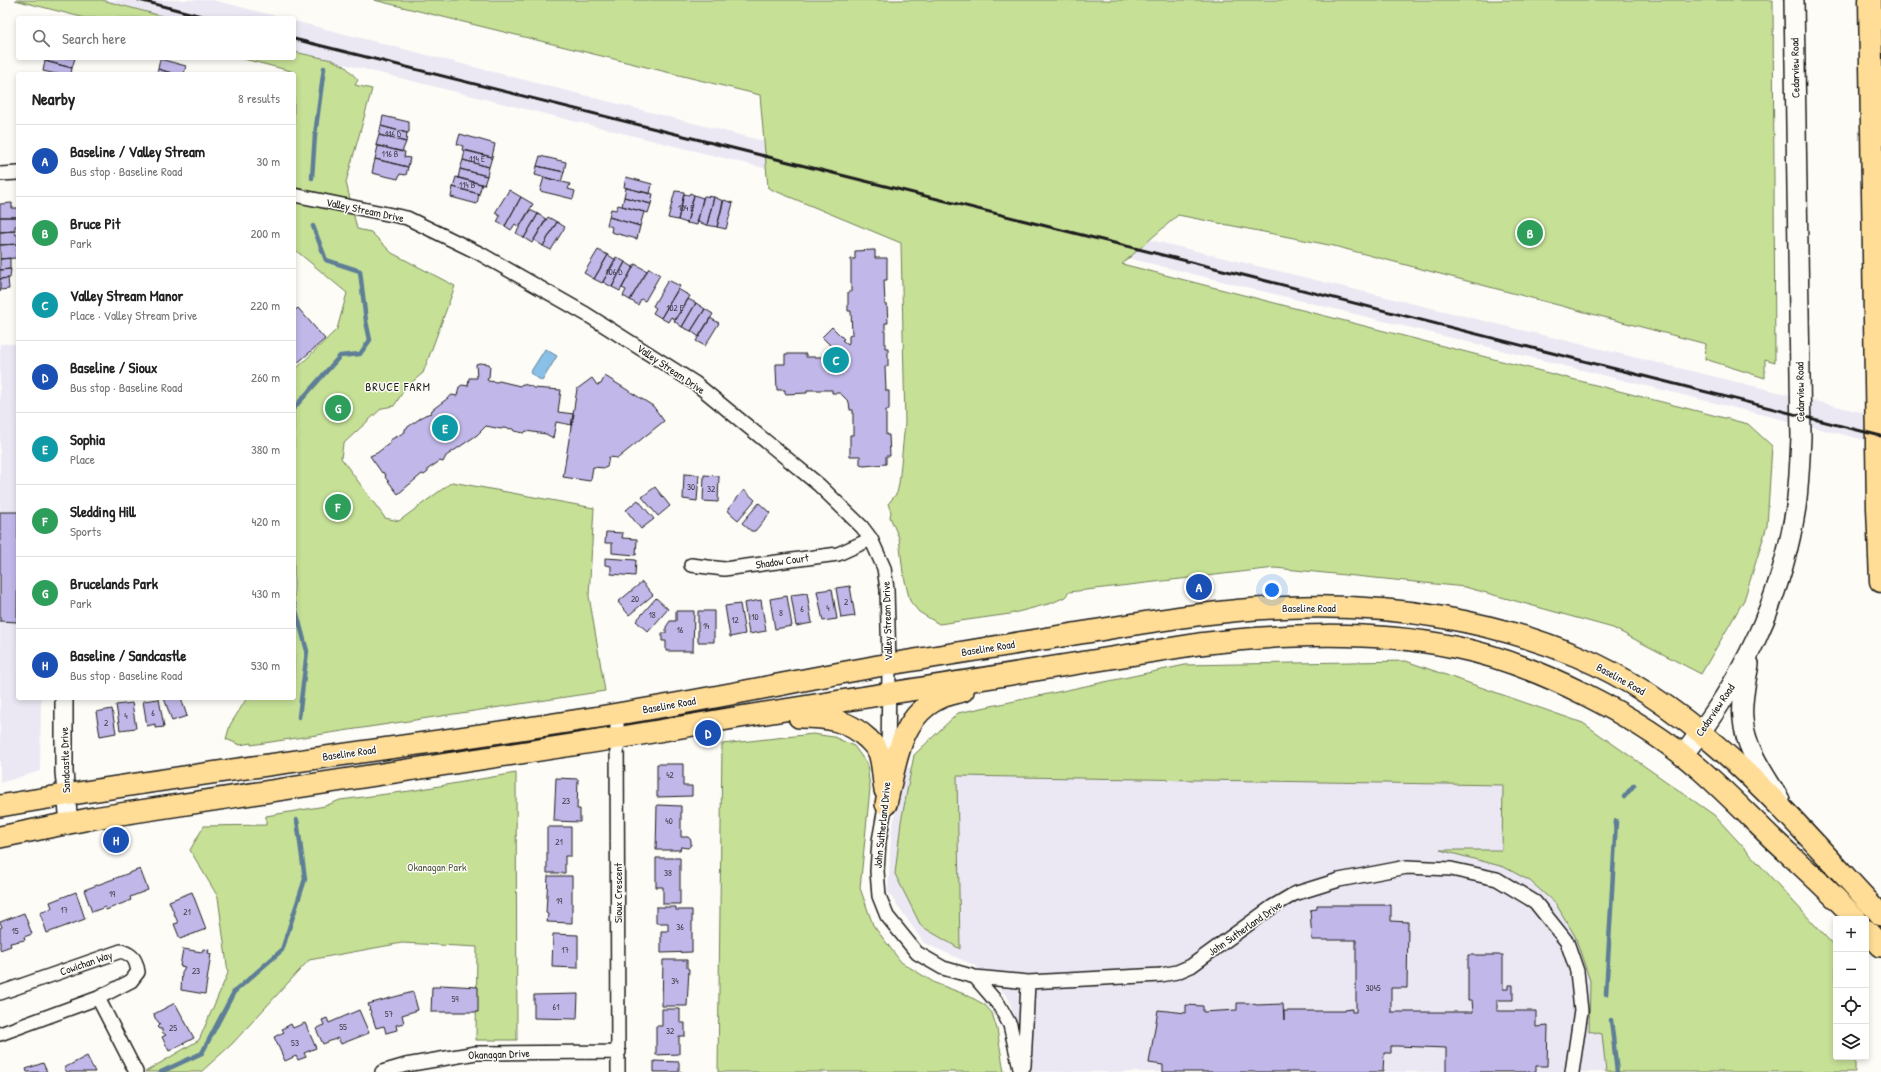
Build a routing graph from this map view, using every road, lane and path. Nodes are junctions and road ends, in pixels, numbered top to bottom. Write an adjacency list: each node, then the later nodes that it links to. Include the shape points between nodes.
1 (1794, 0): 9 (main road, Cedarview Road, via 1799,476 1783,568)
2 (1870, 0): 8 (highway)
3 (16, 173): 4 (street)
4 (0, 174)
5 (296, 195): 6 (street, Valley Stream Drive, via 407,218 479,253 586,314 695,383 819,485 862,526)
6 (871, 539): 7 (street, Shadow Court, via 838,554 724,569); 10 (street, Valley Stream Drive, via 884,568)
7 (691, 565)
8 (1881, 582)
9 (1752, 650): 16 (main road, Cedarview Road, via 1737,678); 22 (main road, via 1743,706 1744,732 1748,744)
10 (889, 664): 12 (street, Valley Stream Drive); 14 (main road, Baseline Road); 16 (main road, Baseline Road, via 1215,613 1302,606 1393,611 1486,627 1576,656 1623,678)
11 (1027, 672): 12 (main road); 18 (main road, via 1199,644 1265,637 1372,637 1429,642 1481,654 1542,675 1628,718); 20 (main road, via 942,697 924,707 908,725 902,737)
12 (890, 693): 15 (main road); 20 (street, John Sutherland Drive)
13 (64, 700): 19 (street, Sandcastle Drive)
14 (617, 714): 17 (street, Sioux Crescent); 19 (main road, Baseline Road)
15 (743, 717): 17 (main road); 20 (main road, via 822,717 850,725 871,742 880,755)
16 (1701, 732): 18 (main road, Cedarview Road); 22 (main road, Baseline Road, via 1751,778)
17 (618, 738): 23 (main road); 34 (street, Sioux Crescent)
18 (1682, 756): 26 (main road, via 1701,770)
19 (66, 794): 21 (main road, Baseline Road); 23 (street, Sandcastle Drive)
20 (886, 804): 29 (street, John Sutherland Drive, via 879,841 877,871 879,896 887,916 918,953 943,968)
21 (0, 806)
22 (1790, 819): 25 (main road, Baseline Road)
23 (69, 823): 24 (main road)
24 (0, 837)
25 (1881, 915)
26 (1853, 916)
27 (1869, 933): 28 (main road)
28 (1881, 946)
29 (975, 977): 30 (street, John Sutherland Drive); 38 (street, via 999,1005 1010,1025)
30 (1028, 982): 38 (street); 39 (street, John Sutherland Drive, via 1140,977 1177,972 1191,966 1294,894 1339,880 1407,867 1451,869 1498,879 1534,902 1567,942 1577,971 1581,1011)
31 (0, 993): 32 (street, Cowichan Way, via 121,951 130,954 136,961 138,972 131,981)
32 (98, 998): 33 (street, Cowichan Way); 35 (street)
33 (0, 1034)
34 (619, 1052): 36 (street, Okanagan Drive, via 476,1053 406,1065); 37 (street, Sioux Crescent)
35 (136, 1072)
36 (382, 1072)
37 (618, 1072)
38 (1022, 1072)
39 (1572, 1072)

